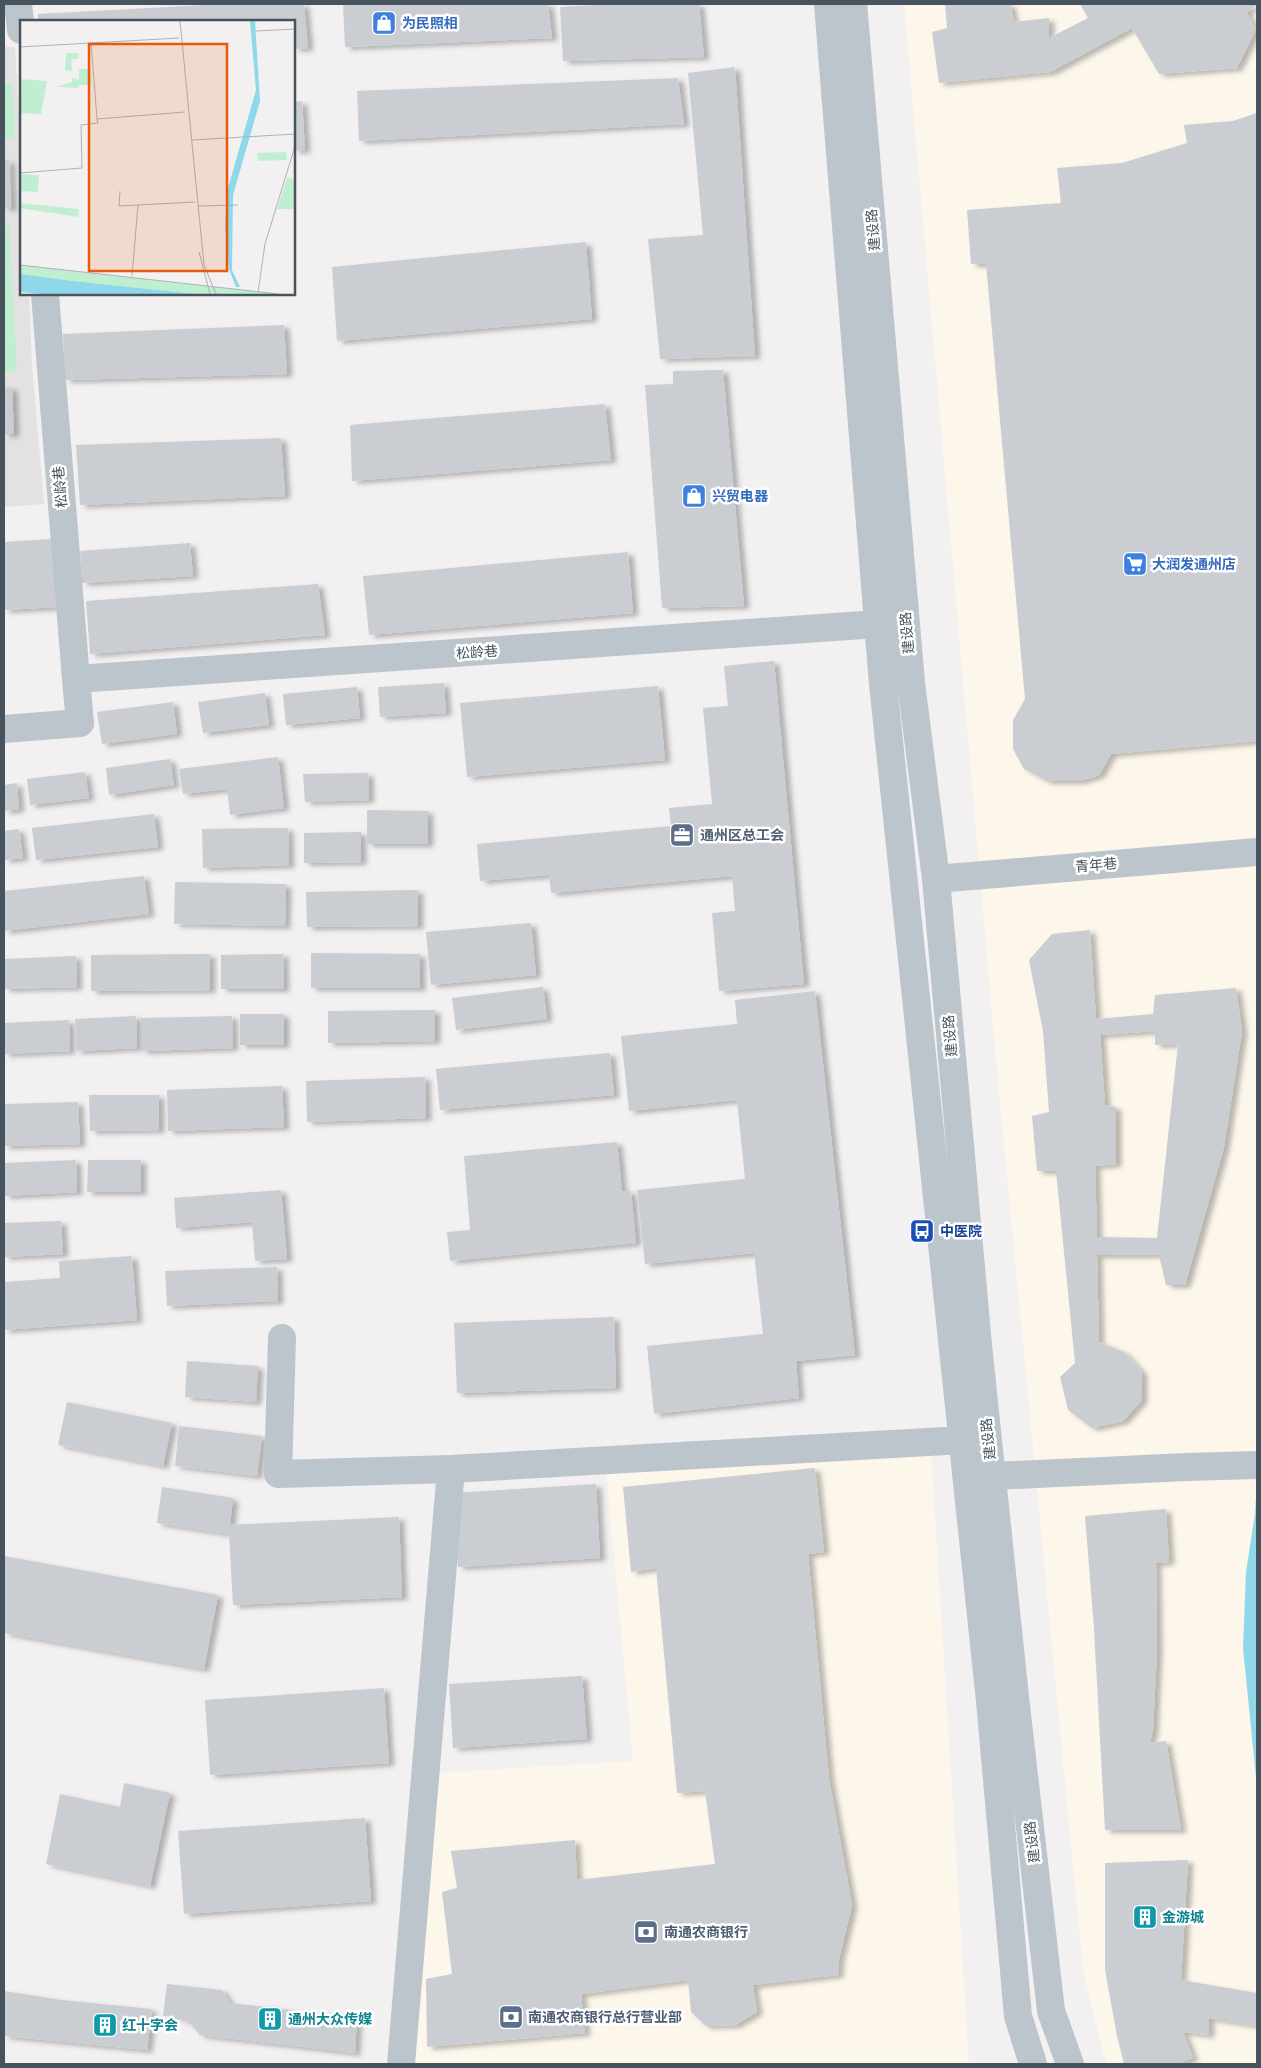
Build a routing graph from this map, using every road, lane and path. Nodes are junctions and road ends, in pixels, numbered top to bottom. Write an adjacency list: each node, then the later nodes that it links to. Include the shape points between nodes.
1 (18, 4): 4 (street)
2 (828, 4): 6 (street, 建设路)
3 (854, 4): 10 (street, 建设路, via 912,683)
4 (20, 21)
5 (45, 295): 7 (street, 松龄巷)
6 (878, 624): 7 (street, 松龄巷); 12 (street, 建设路)
7 (76, 679): 8 (street, 松龄巷, via 80,723)
8 (4, 729)
9 (1257, 852): 10 (street, 青年巷)
10 (936, 879): 15 (street, 建设路)
11 (282, 1338): 14 (street, via 278,1474)
12 (964, 1440): 14 (street); 17 (street, 建设路, via 1018,2016)
13 (1257, 1466): 15 (street)
14 (451, 1469): 16 (street)
15 (992, 1476): 18 (street, 建设路, via 1051,2011)
16 (401, 2064)
17 (1033, 2064)
18 (1070, 2064)

